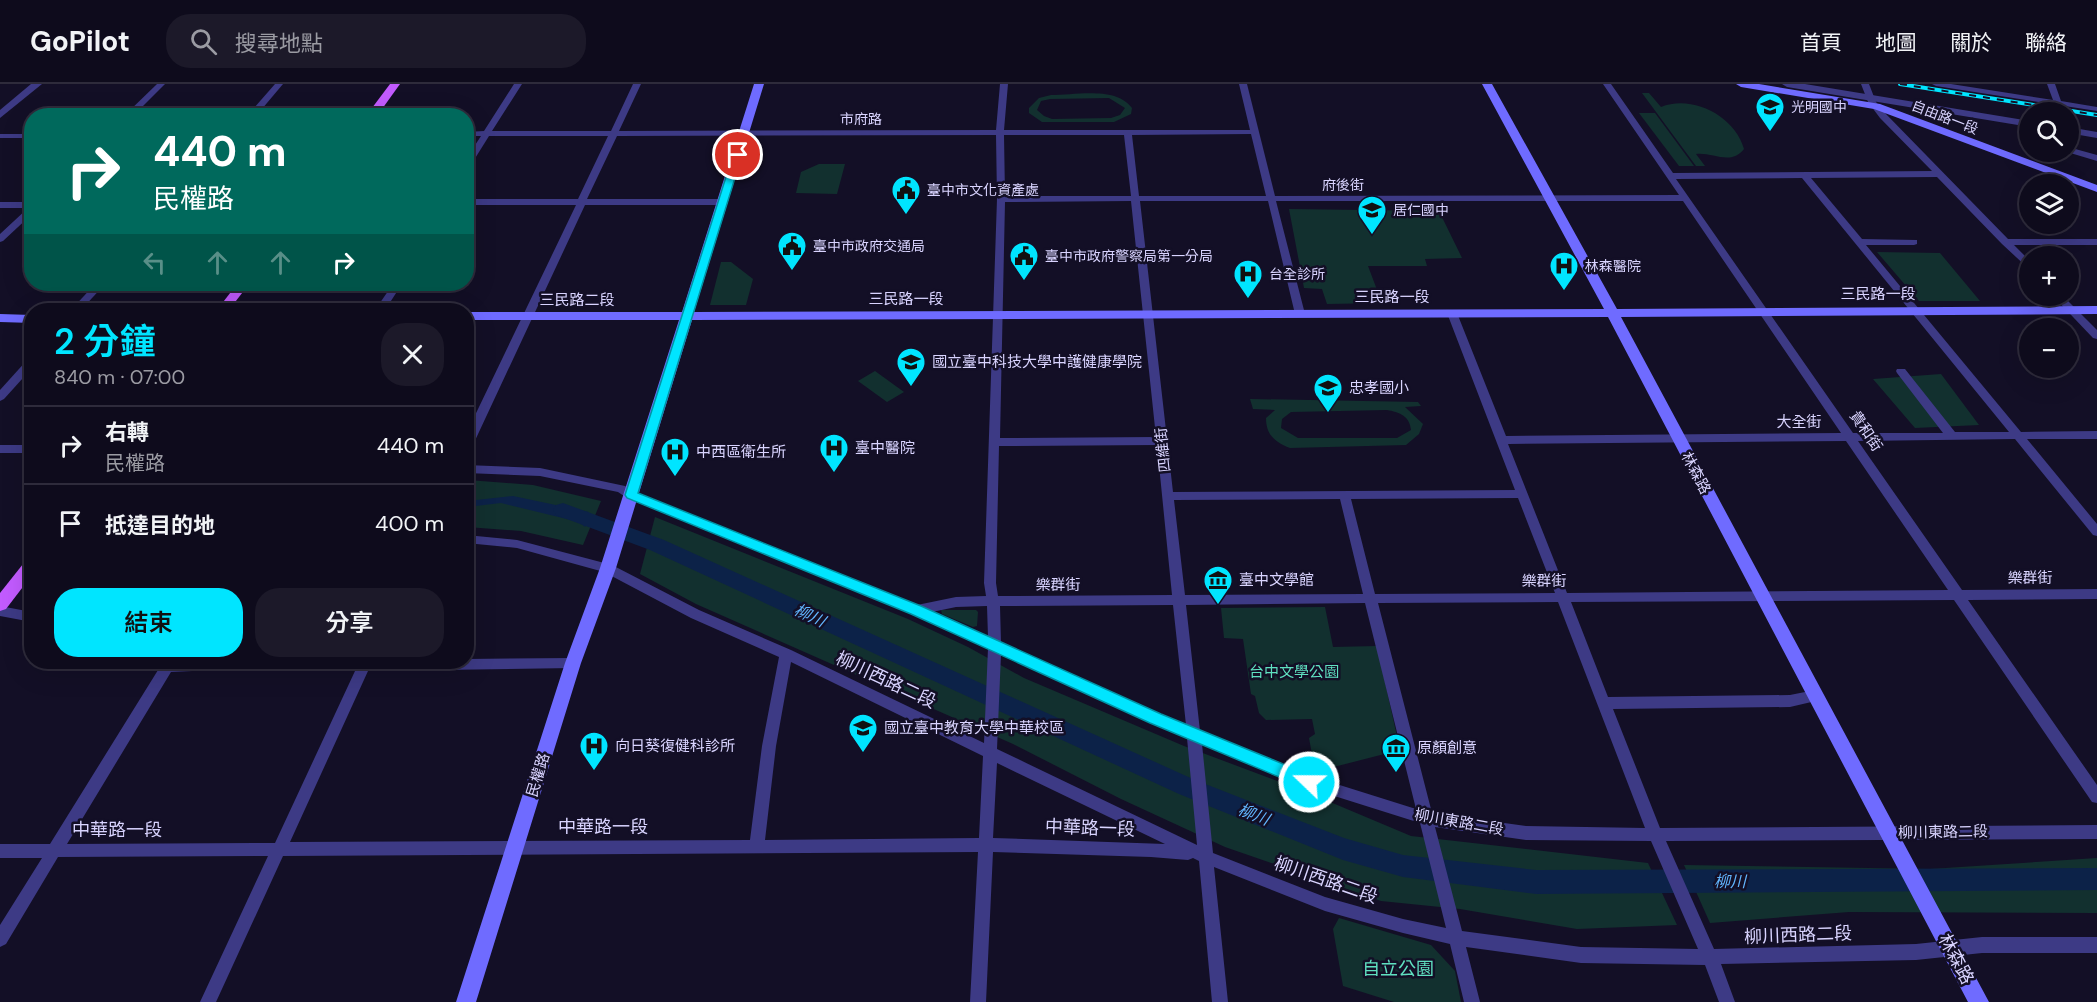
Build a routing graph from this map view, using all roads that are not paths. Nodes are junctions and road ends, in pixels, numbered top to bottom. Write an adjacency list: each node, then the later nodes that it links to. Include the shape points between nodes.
1 (37, 84): 25 (street)
2 (161, 84): 21 (street)
3 (279, 84): 22 (street)
4 (394, 84): 23 (main road)
5 (518, 84): 36 (street)
6 (637, 84): 37 (street)
7 (759, 84): 33 (main road)
8 (1004, 84): 34 (street)
9 (1243, 84): 31 (street)
10 (1487, 84): 48 (main road, 林森路)
11 (1607, 84): 46 (street, 貴和街)
12 (1741, 84): 17 (main road, 自由路一段)
13 (1787, 84): 17 (street)
14 (1814, 84): 17 (street)
15 (1936, 84): 18 (street)
16 (2051, 84): 19 (street)
17 (1869, 95): 26 (street); 27 (street); 44 (street); 47 (main road, 自由路一段)
18 (2052, 102)
19 (2058, 102)
20 (2079, 106): 24 (street)
21 (136, 108)
22 (258, 108)
23 (377, 108)
24 (2097, 109)
25 (0, 115)
26 (2019, 117)
27 (2019, 122)
28 (2079, 127): 29 (street)
29 (2097, 130)
30 (1128, 132): 31 (street, 市府路); 34 (street, 市府路); 52 (street, 四維街)
31 (1255, 132): 51 (street)
32 (2079, 132): 38 (street)
33 (745, 133): 34 (street, 市府路); 37 (street, 市府路); 55 (main road)
34 (1000, 133): 50 (street)
35 (474, 134): 36 (street, 市府路)
36 (487, 134): 37 (street, 市府路); 42 (street)
37 (615, 134): 53 (street)
38 (2097, 135)
39 (0, 136): 40 (street)
40 (24, 136)
41 (2079, 152): 43 (street)
42 (474, 154)
43 (2097, 158)
44 (1938, 174): 45 (street); 62 (street)
45 (1804, 175): 46 (street); 60 (street)
46 (1671, 176): 49 (street, 貴和街)
47 (2097, 189)
48 (1549, 198): 49 (street, 府後街); 51 (street, 府後街); 74 (main road, 林森路)
49 (1686, 198): 73 (street, 貴和街)
50 (1001, 199): 52 (street, 府後街); 77 (street)
51 (1272, 199): 52 (street, 府後街); 76 (street)
52 (1135, 200): 80 (street, 四維街)
53 (581, 201): 54 (street); 55 (street); 79 (street)
54 (474, 202)
55 (724, 202): 81 (main road)
56 (0, 205): 57 (street)
57 (24, 206)
58 (24, 215): 59 (street)
59 (0, 239)
60 (1858, 242): 61 (street); 70 (street)
61 (1914, 242)
62 (2005, 242): 63 (street); 64 (street)
63 (2097, 242)
64 (2019, 256)
65 (94, 291): 67 (street)
66 (238, 291): 68 (main road)
67 (82, 303)
68 (228, 303)
69 (2068, 306): 71 (street)
70 (1915, 310): 71 (main road, 三民路一段); 73 (main road, 三民路一段); 91 (street)
71 (2072, 310): 72 (main road, 三民路一段); 84 (street)
72 (2097, 310)
73 (1764, 311): 74 (main road, 三民路一段); 93 (street, 貴和街)
74 (1612, 312): 75 (main road, 三民路一段); 92 (main road, 林森路)
75 (1452, 313): 76 (main road, 三民路一段); 94 (street)
76 (1300, 314): 80 (main road, 三民路一段)
77 (997, 315): 80 (main road, 三民路一段); 81 (main road, 三民路一段); 96 (street)
78 (474, 316): 79 (main road, 三民路二段)
79 (530, 316): 81 (main road, 三民路二段); 88 (street)
80 (1149, 316): 95 (street, 四維街)
81 (687, 317): 102 (main road)
82 (0, 318): 83 (main road)
83 (24, 319)
84 (2097, 336)
85 (24, 370): 87 (street)
86 (1901, 371): 90 (street)
87 (0, 397)
88 (474, 431)
89 (2097, 435): 91 (street, 大全街)
90 (1952, 436): 91 (street, 大全街); 93 (street, 大全街)
91 (2018, 436): 104 (street)
92 (1677, 437): 93 (street, 大全街); 94 (street, 大全街); 110 (main road, 林森路)
93 (1850, 437): 109 (street, 貴和街)
94 (1501, 440): 101 (street)
95 (1162, 441): 96 (street); 103 (street, 四維街)
96 (993, 442): 113 (street)
97 (24, 448): 98 (street)
98 (0, 449)
99 (474, 469): 102 (street, 柳川東路二段, via 549,473 610,485)
100 (1344, 494): 101 (street); 103 (street); 112 (street)
101 (1522, 494): 111 (street)
102 (631, 495): 106 (main road, 民權路); 116 (street, 柳川東路二段)
103 (1168, 496): 114 (street, 四維街)
104 (2097, 532)
105 (474, 539): 106 (street, 柳川西路二段, via 517,544)
106 (608, 568): 120 (street, 柳川西路二段, via 694,614); 122 (main road, 民權路)
107 (24, 574): 115 (main road)
108 (2097, 594): 109 (street, 樂群街)
109 (1958, 595): 110 (street, 樂群街); 129 (street, 貴和街)
110 (1761, 596): 111 (street, 樂群街); 125 (main road, 林森路)
111 (1563, 598): 112 (street, 樂群街); 126 (street)
112 (1371, 600): 114 (street, 樂群街); 130 (street)
113 (991, 601): 114 (street, 樂群街); 116 (street, 樂群街, via 956,602); 119 (street, via 995,614)
114 (1180, 601): 127 (street, 四維街)
115 (0, 605)
116 (916, 610): 119 (street, 柳川東路二段)
117 (0, 611): 118 (street)
118 (24, 616)
119 (994, 647): 127 (street, 柳川東路二段); 128 (street)
120 (786, 654): 128 (street, 柳川西路二段); 135 (street)
121 (474, 663): 122 (street)
122 (573, 663): 136 (main road, 民權路)
123 (166, 669): 138 (street)
124 (363, 669): 137 (street)
125 (1815, 696): 126 (street, via 1790,701); 133 (main road, 林森路)
126 (1604, 703): 132 (street)
127 (1194, 735): 130 (street, 柳川東路二段, via 1309,782); 140 (street, 四維街)
128 (990, 753): 134 (street); 140 (street, 柳川西路二段)
129 (2097, 797)
130 (1427, 819): 132 (street, 柳川東路二段, via 1527,833); 141 (street)
131 (2097, 831): 133 (street, 柳川東路二段)
132 (1655, 834): 133 (street, 柳川東路二段); 145 (street)
133 (1888, 834): 144 (main road, 林森路)
134 (985, 845): 135 (street, 中華路一段); 140 (street, 中華路一段, via 1170,851); 148 (street)
135 (757, 846): 136 (street, 中華路一段)
136 (516, 848): 137 (street, 中華路一段); 147 (main road, 民權路)
137 (279, 849): 138 (street, 中華路一段); 146 (street)
138 (56, 850): 139 (street, 中華路一段); 142 (street)
139 (0, 851)
140 (1206, 857): 141 (street, 柳川西路二段, via 1325,904); 149 (street)
141 (1457, 938): 145 (street, 柳川西路二段, via 1581,955); 150 (street)
142 (0, 939)
143 (2097, 945): 144 (street, 柳川西路二段)
144 (1951, 948): 145 (street, 柳川西路二段); 152 (main road, 林森路)
145 (1710, 957): 151 (street)
146 (208, 1002)
147 (466, 1002)
148 (978, 1002)
149 (1220, 1002)
150 (1472, 1002)
151 (1726, 1002)
152 (1979, 1002)

